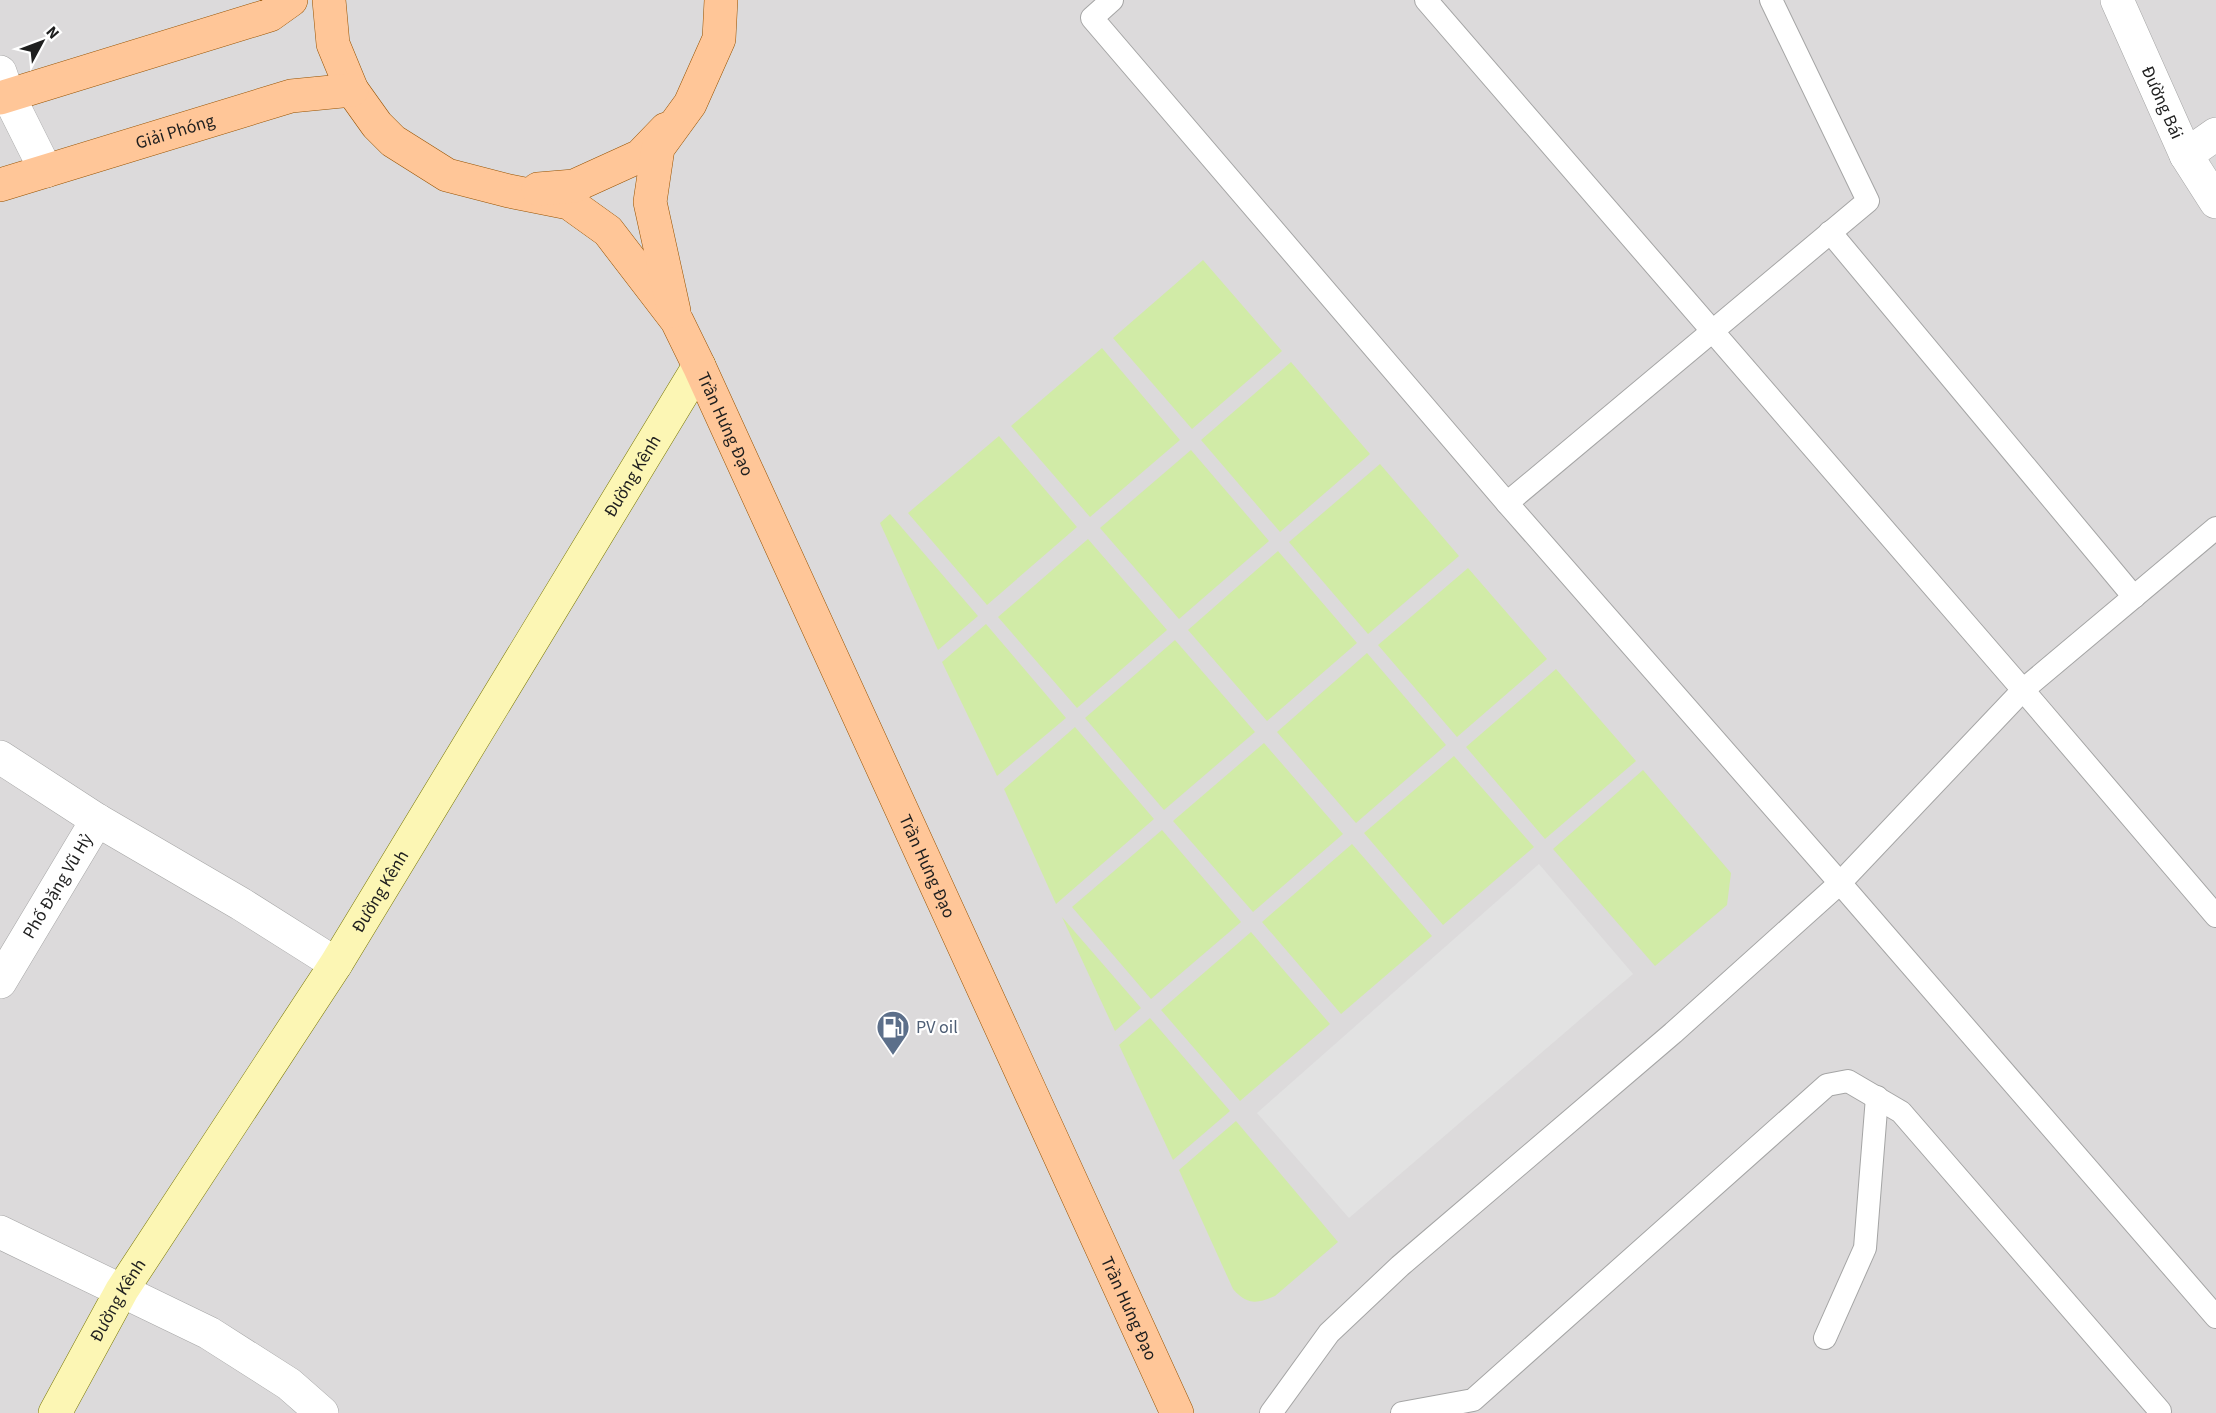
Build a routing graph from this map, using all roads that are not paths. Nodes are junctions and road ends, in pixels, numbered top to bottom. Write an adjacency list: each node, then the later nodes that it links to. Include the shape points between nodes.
1 (291, 0): 8 (main road, via 270,15)
2 (329, 0): 9 (main road, via 333,44)
3 (721, 0): 10 (main road, via 718,39)
4 (1112, 0): 21 (lane, via 1092,18)
5 (1426, 0): 19 (lane)
6 (1771, 0): 17 (lane, via 1868,201)
7 (2117, 0): 12 (street, Đường Bái)
8 (3, 88): 13 (street)
9 (352, 90): 13 (main road, Giải Phóng, via 291,96); 15 (main road, via 377,125 402,147 447,175)
10 (690, 105): 15 (main road, via 639,156 574,186); 18 (main road, via 658,148 650,202)
11 (2216, 134): 12 (street)
12 (2186, 155): 16 (street, Đường Bái)
13 (46, 171): 14 (main road, Giải Phóng)
14 (0, 185)
15 (509, 191): 18 (main road, via 569,203 608,231)
16 (2216, 202)
17 (1830, 232): 19 (lane); 23 (lane)
18 (677, 321): 20 (main road, Trần Hưng Đạo)
19 (1713, 330): 21 (lane); 24 (lane)
20 (699, 366): 29 (street, Đường Kênh); 40 (main road, Trần Hưng Đạo)
21 (1507, 503): 27 (lane)
22 (2216, 528): 23 (lane)
23 (2134, 597): 24 (lane)
24 (2024, 690): 27 (lane); 28 (lane)
25 (0, 757): 26 (street)
26 (97, 820): 29 (street); 30 (street, Phố Đặng Vũ Hỷ)
27 (1840, 883): 34 (lane); 41 (lane, via 1668,1037 1400,1266 1329,1333)
28 (2216, 916)
29 (336, 964): 33 (street, Đường Kênh)
30 (0, 982)
31 (1876, 1098): 35 (lane, via 1865,1248); 36 (lane, via 1848,1081 1827,1085); 37 (lane, via 1901,1112)
32 (0, 1232): 33 (street)
33 (122, 1290): 38 (street, Đường Kênh); 39 (street, via 209,1333 289,1384)
34 (2216, 1317)
35 (1825, 1338)
36 (1479, 1407): 42 (lane)
37 (2160, 1411)
38 (55, 1413)
39 (322, 1413)
40 (1177, 1413)
41 (1271, 1413)
42 (1402, 1413)

